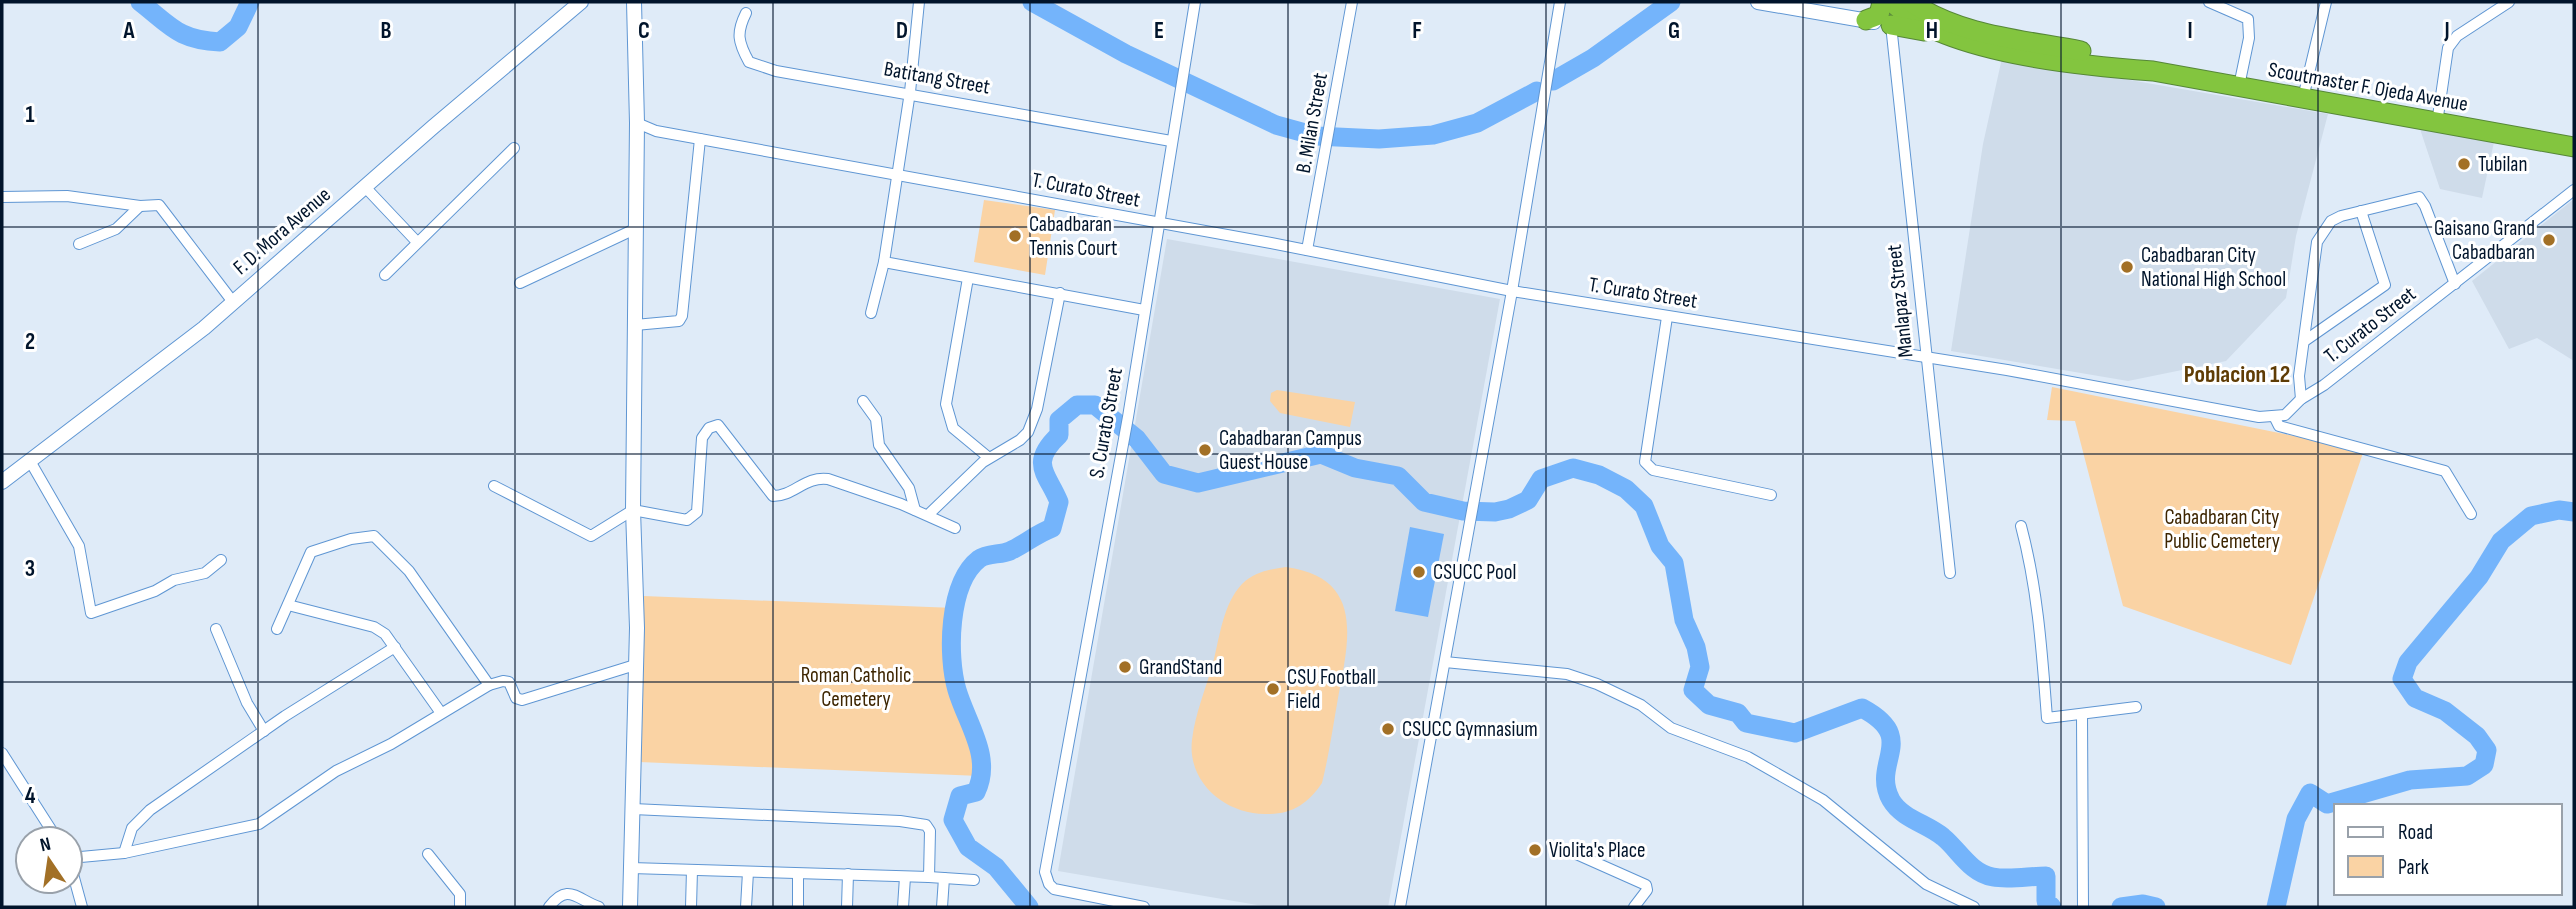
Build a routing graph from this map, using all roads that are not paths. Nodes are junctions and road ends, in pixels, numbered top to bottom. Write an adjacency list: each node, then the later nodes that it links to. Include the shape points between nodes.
1 (582, 2): 31 (main road, F. D. Mora Avenue)
2 (634, 2): 22 (main road)
3 (919, 2): 20 (street)
4 (1195, 2): 27 (street, S. Curato Street)
5 (1352, 2): 40 (street, B. Milan Street)
6 (1560, 2): 46 (street)
7 (1758, 2): 15 (main road)
8 (1882, 2): 15 (highway, via 1879,15)
9 (1892, 2): 17 (highway, Scoutmaster F. Ojeda Avenue, via 1914,21)
10 (1911, 2): 18 (highway, Scoutmaster F. Ojeda Avenue, via 1972,29 2101,55)
11 (2209, 2): 19 (street, via 2248,19 2249,38)
12 (2326, 2): 21 (street)
13 (2509, 2): 23 (street, via 2457,36 2448,48)
14 (746, 13): 20 (street, Batitang Street, via 737,31 749,62 776,71)
15 (1866, 20): 16 (main road)
16 (1891, 24): 17 (highway); 54 (street, Manlapaz Street)
17 (1943, 34): 18 (highway, Scoutmaster F. Ojeda Avenue, via 2098,67)
18 (2153, 71): 19 (highway, Scoutmaster F. Ojeda Avenue)
19 (2239, 86): 21 (highway, Scoutmaster F. Ojeda Avenue)
20 (911, 92): 27 (street, Batitang Street); 30 (street)
21 (2303, 97): 23 (highway, Scoutmaster F. Ojeda Avenue)
22 (637, 123): 24 (street, T. Curato Street); 25 (main road)
23 (2437, 123): 28 (highway, Scoutmaster F. Ojeda Avenue)
24 (656, 131): 25 (street); 26 (street, T. Curato Street)
25 (637, 139): 37 (main road)
26 (700, 139): 30 (street, T. Curato Street); 52 (street, via 682,316 679,321)
27 (1171, 141): 36 (street, S. Curato Street)
28 (2574, 147)
29 (514, 148): 38 (street)
30 (898, 175): 36 (street, T. Curato Street); 41 (street)
31 (366, 188): 38 (street); 48 (main road, F. D. Mora Avenue)
32 (2574, 190): 45 (street, T. Curato Street)
33 (2, 197): 34 (street, via 67,196)
34 (140, 206): 39 (street, via 116,229); 48 (street, via 159,205 169,214)
35 (2361, 211): 45 (street, via 2412,198 2423,200); 53 (street, via 2331,221 2317,242); 53 (street, via 2385,285)
36 (1160, 224): 40 (street, T. Curato Street); 49 (street, S. Curato Street)
37 (635, 229): 44 (street); 52 (main road)
38 (417, 242): 42 (street)
39 (79, 244)
40 (1307, 250): 46 (street, T. Curato Street)
41 (884, 262): 43 (street); 50 (street)
42 (385, 275)
43 (968, 278): 47 (street); 58 (street, via 946,404 953,428)
44 (520, 283)
45 (2455, 284): 55 (street, T. Curato Street)
46 (1512, 291): 51 (street, T. Curato Street); 75 (street)
47 (1060, 293): 49 (street); 58 (street, via 1037,409 1028,432)
48 (233, 302): 59 (main road, F. D. Mora Avenue)
49 (1144, 310): 108 (street, S. Curato Street, via 1045,872 1054,889)
50 (871, 313)
51 (1667, 317): 54 (street, T. Curato Street); 62 (street, via 1647,466)
52 (635, 325): 63 (main road)
53 (2306, 340): 55 (street, via 2299,376)
54 (1926, 359): 57 (street, T. Curato Street); 70 (street, Manlapaz Street)
55 (2301, 399): 57 (street, T. Curato Street, via 2285,415)
56 (863, 401): 64 (street, via 876,419 879,444 909,488)
57 (2274, 416): 65 (street, via 2278,426 2445,471)
58 (988, 457): 66 (street)
59 (30, 461): 60 (main road, F. D. Mora Avenue); 69 (street, via 79,546 91,613 155,592 174,580 205,573)
60 (2, 482)
61 (494, 486): 63 (street, via 591,536)
62 (1771, 495)
63 (633, 510): 64 (street, via 683,521 697,512 700,445 709,428 718,425 773,496 822,478); 76 (main road)
64 (915, 510): 66 (street)
65 (2471, 514)
66 (928, 515): 68 (street)
67 (2021, 526): 80 (street, via 2040,624 2046,718)
68 (955, 528)
69 (220, 560)
70 (1950, 573)
71 (288, 605): 73 (street); 74 (street, via 374,627); 77 (street, via 311,552 374,536 409,571)
72 (216, 629): 81 (street)
73 (277, 629)
74 (395, 647): 79 (street); 81 (street)
75 (1445, 662): 109 (street); 111 (street, via 1567,674 1597,684 1642,705 1671,729 1748,757 1823,800 1926,884)
76 (635, 664): 77 (street, via 522,700 516,698 509,682); 83 (main road)
77 (489, 685): 79 (street)
78 (2136, 707): 80 (street)
79 (442, 713): 85 (street, via 336,771 259,824)
80 (2082, 716): 112 (street)
81 (264, 731): 85 (street, via 139,819)
82 (2, 753): 84 (street)
83 (633, 810): 89 (main road); 95 (street, via 926,825 930,831)
84 (48, 825)
85 (124, 853): 88 (street)
86 (1574, 853): 110 (street, via 1646,885)
87 (428, 854): 98 (street, via 460,894)
88 (84, 858)
89 (631, 867): 90 (street); 101 (main road)
90 (692, 870): 91 (street); 102 (street)
91 (748, 872): 92 (street); 103 (street)
92 (798, 874): 93 (street); 104 (street)
93 (848, 874): 94 (street); 105 (street)
94 (905, 877): 95 (street); 106 (street)
95 (929, 877): 96 (street)
96 (944, 878): 97 (street); 107 (street)
97 (974, 880)
98 (460, 907)
99 (549, 907): 100 (street, via 558,895 569,893)
100 (599, 907)
101 (630, 907)
102 (691, 907)
103 (746, 907)
104 (798, 907)
105 (847, 907)
106 (902, 907)
107 (942, 907)
108 (1144, 907)
109 (1400, 907)
110 (1634, 907)
111 (1974, 907)
112 (2083, 907)

